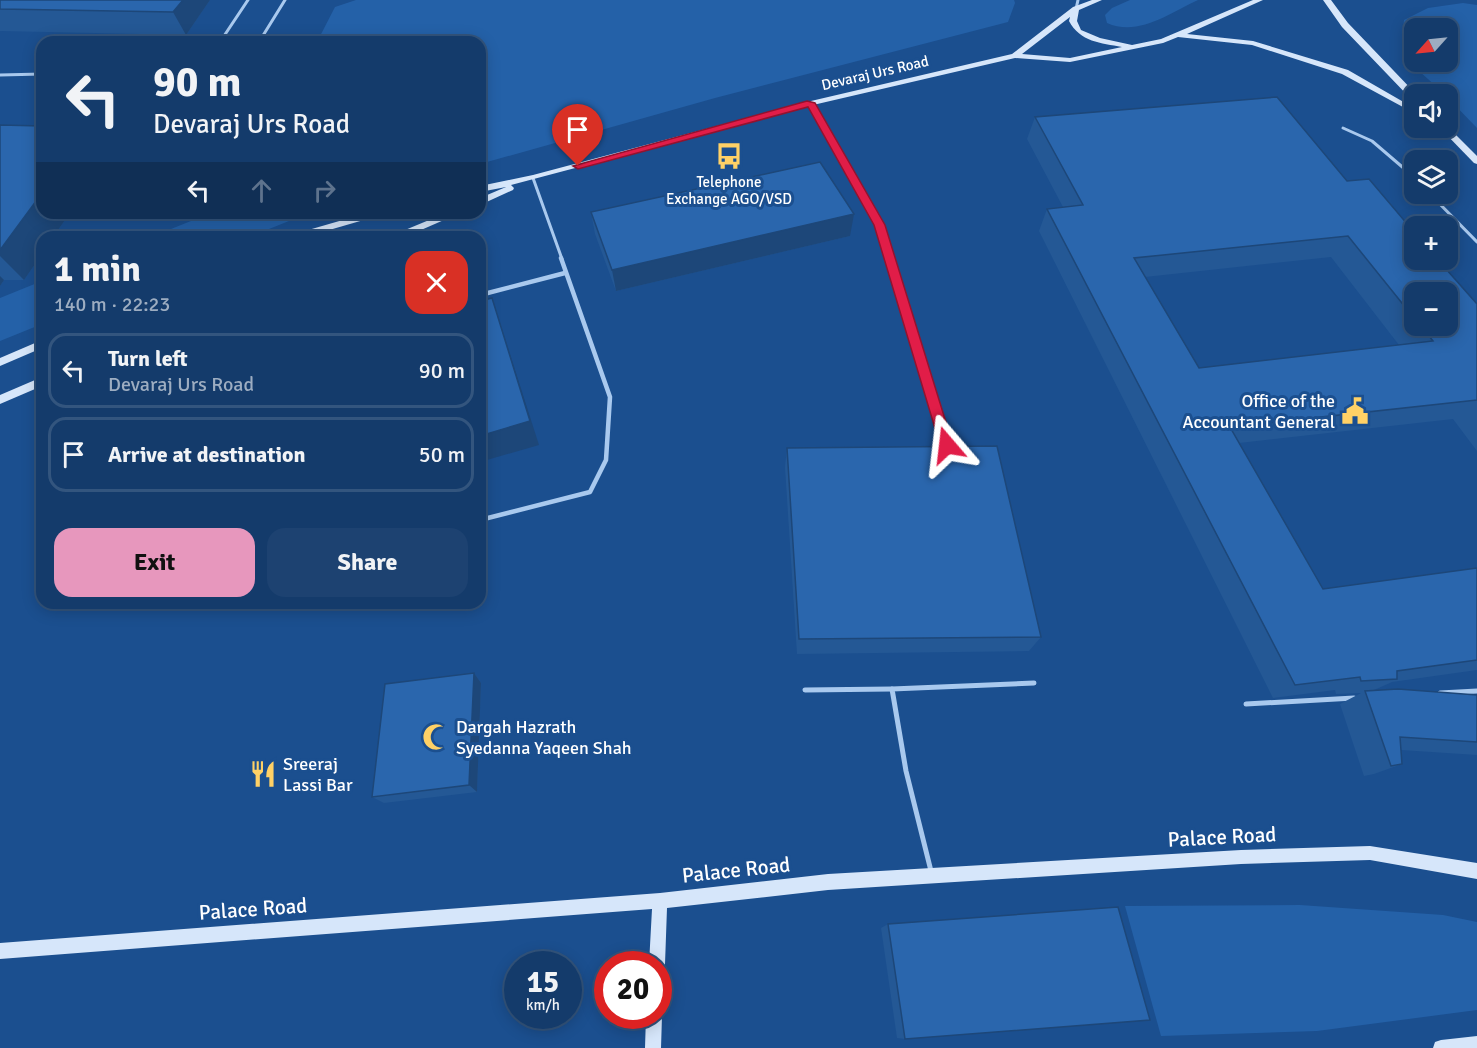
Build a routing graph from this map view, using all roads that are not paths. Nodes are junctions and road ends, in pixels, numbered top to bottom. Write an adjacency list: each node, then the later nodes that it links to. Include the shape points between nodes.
1 (248, 0): 9 (lane)
2 (285, 0): 10 (lane)
3 (1078, 0): 7 (lane)
4 (1098, 0): 7 (street, Devaraj Urs Road)
5 (1259, 0): 8 (street, Devaraj Urs Road)
6 (1327, 0): 15 (street, via 1344,25)
7 (1076, 9): 11 (street, via 1073,21 1077,31); 12 (street, Devaraj Urs Road)
8 (1178, 35): 11 (street, Devaraj Urs Road); 17 (street, via 1265,46 1345,72)
9 (224, 36)
10 (263, 36)
11 (1134, 47): 12 (street, Devaraj Urs Road, via 1070,60)
12 (1015, 56): 16 (street, Devaraj Urs Road)
13 (36, 74): 14 (lane)
14 (0, 75)
15 (1404, 88)
16 (811, 103): 22 (street, Devaraj Urs Road); 39 (lane, via 879,225)
17 (1404, 105)
18 (1343, 128): 21 (lane, via 1372,141)
19 (1454, 138): 20 (street)
20 (1477, 161)
21 (1404, 168)
22 (533, 178): 23 (street, Devaraj Urs Road); 24 (street, Devaraj Urs Road); 33 (lane)
23 (486, 188)
24 (486, 199)
25 (1441, 204): 31 (lane)
26 (357, 219): 28 (street)
27 (440, 219): 29 (street)
28 (315, 231)
29 (410, 231)
30 (1477, 233): 31 (lane)
31 (1470, 234): 32 (lane)
32 (1477, 242)
33 (565, 273): 34 (lane); 40 (lane, via 610,397 606,460 590,492)
34 (486, 293)
35 (36, 347): 36 (street)
36 (0, 362)
37 (36, 384): 38 (street)
38 (0, 400)
39 (947, 445)
40 (486, 518)
41 (1034, 683): 42 (lane)
42 (892, 689): 43 (lane); 49 (lane, via 906,771)
43 (805, 690)
44 (1477, 691): 45 (lane)
45 (1431, 694)
46 (1361, 698): 47 (lane)
47 (1246, 705)
48 (1477, 871): 49 (street, Palace Road, via 1370,853 1242,857)
49 (932, 877): 50 (street, Palace Road, via 828,882)
50 (660, 901): 51 (street, Palace Road); 52 (street)
51 (0, 951)
52 (658, 951)
53 (654, 1029): 55 (street)
54 (1477, 1044): 56 (street)
55 (653, 1048)
56 (1442, 1048)

